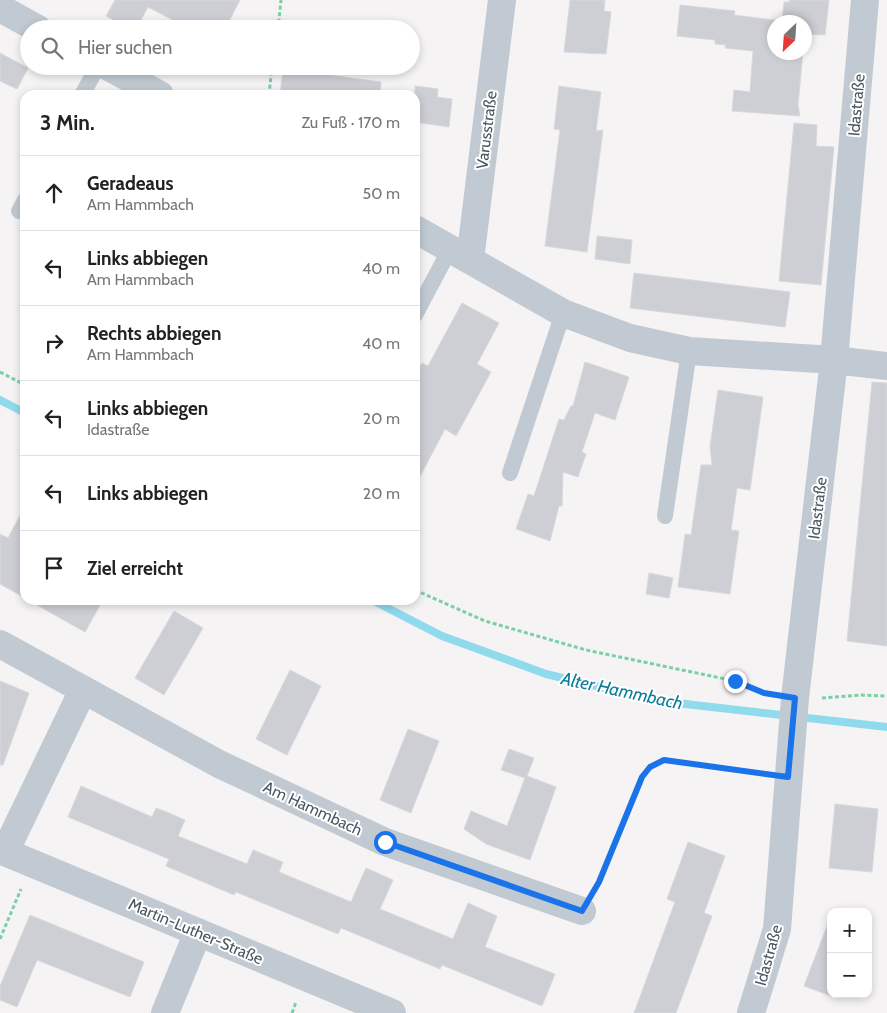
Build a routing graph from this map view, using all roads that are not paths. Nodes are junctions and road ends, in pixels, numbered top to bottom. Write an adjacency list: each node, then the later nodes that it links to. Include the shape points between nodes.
1 (502, 0): 10 (street, Varusstraße)
2 (865, 0): 14 (street, Idastraße)
3 (0, 8): 4 (street)
4 (22, 20)
5 (93, 75): 7 (lane)
6 (123, 75): 8 (street)
7 (85, 90)
8 (151, 90)
9 (420, 232): 10 (street)
10 (460, 254): 11 (lane); 12 (street)
11 (420, 308)
12 (564, 313): 13 (street, via 630,338); 16 (lane)
13 (689, 351): 14 (street); 17 (lane)
14 (834, 360): 15 (street); 25 (street, Idastraße, via 795,704 777,928)
15 (887, 366)
16 (510, 473)
17 (665, 516)
18 (0, 644): 19 (street, Am Hammbach)
19 (83, 690): 20 (street); 21 (street, Am Hammbach, via 219,764 385,842)
20 (2, 851): 22 (street, Martin-Luther-Straße)
21 (582, 911)
22 (198, 932): 23 (street); 24 (street, Martin-Luther-Straße)
23 (165, 1013)
24 (392, 1013)
25 (751, 1013)

